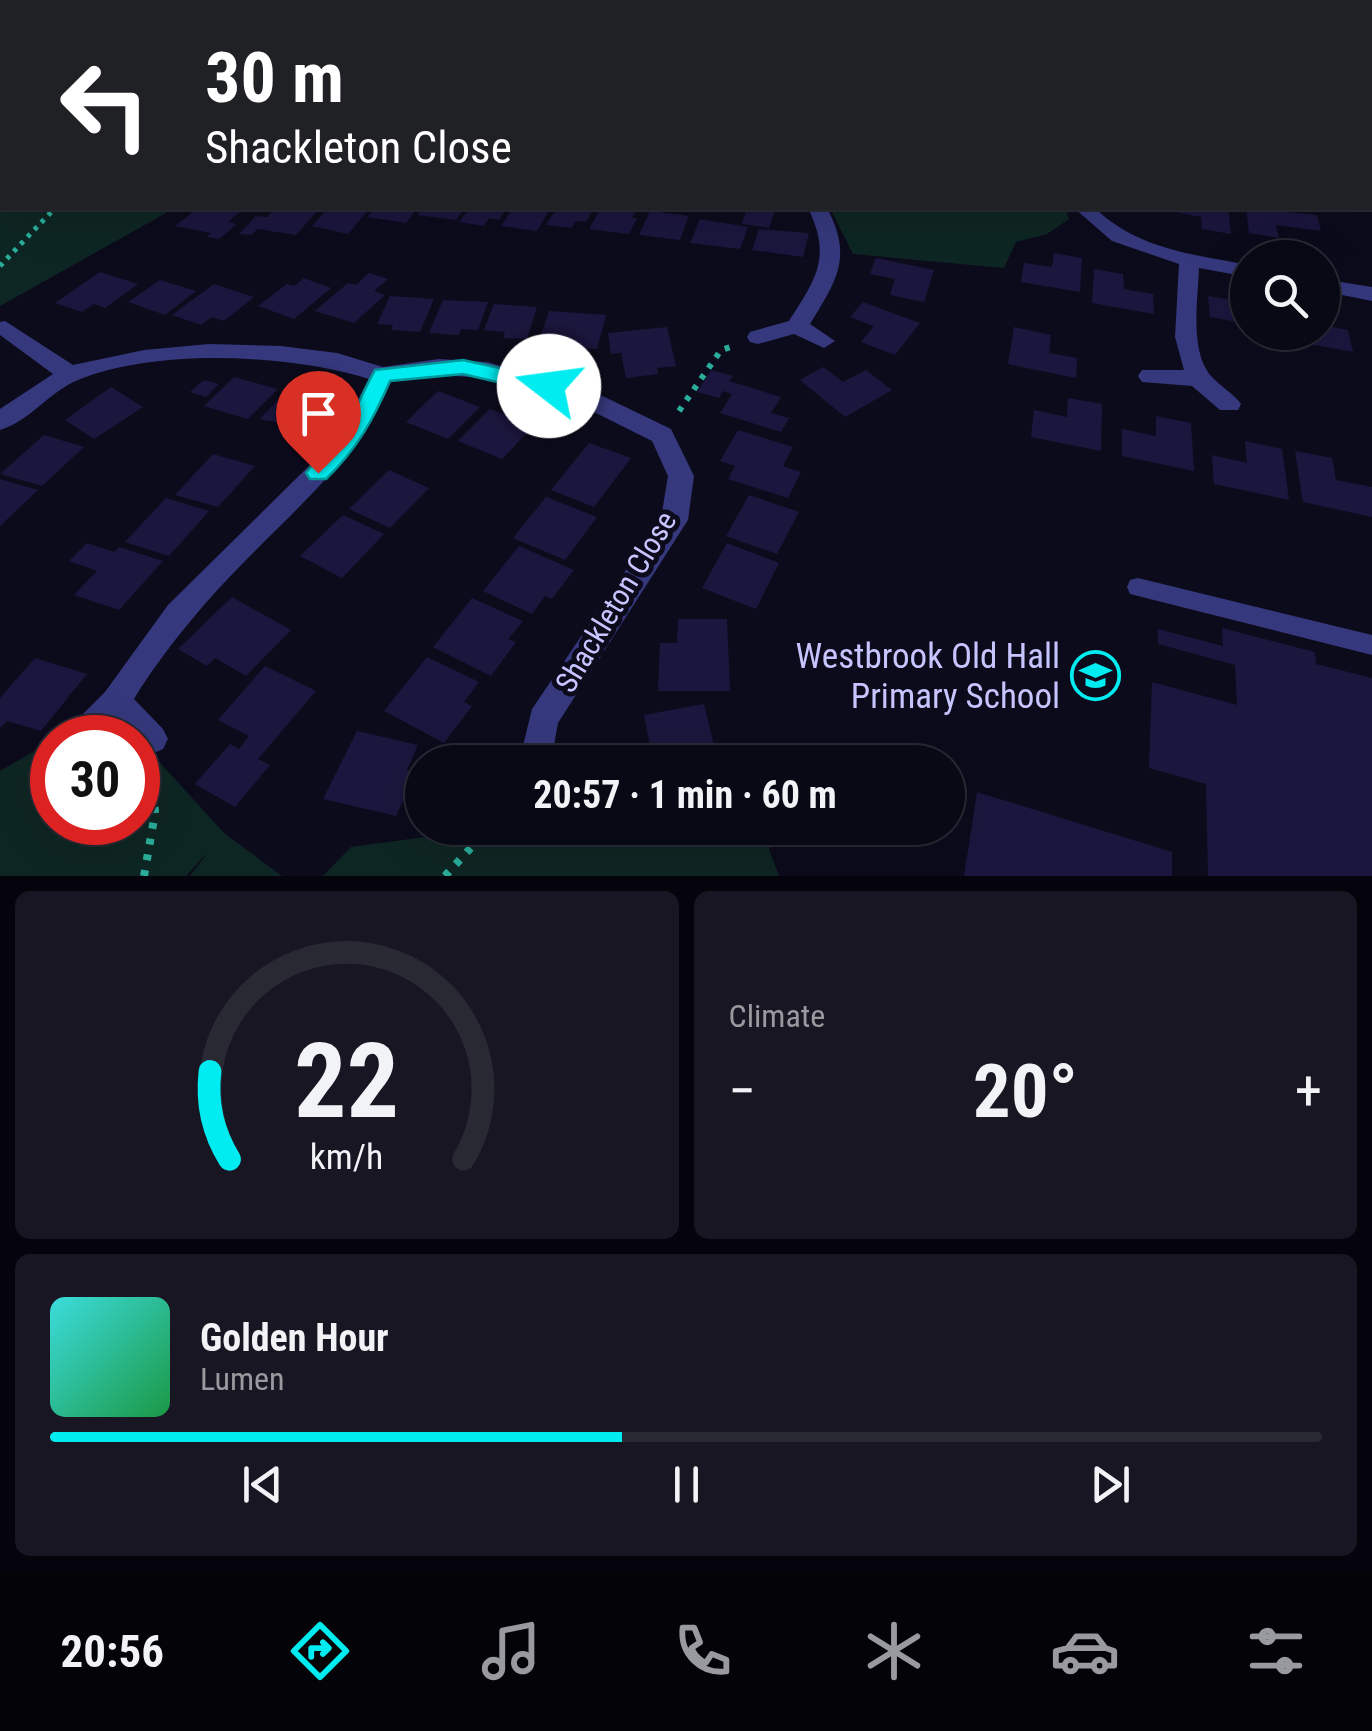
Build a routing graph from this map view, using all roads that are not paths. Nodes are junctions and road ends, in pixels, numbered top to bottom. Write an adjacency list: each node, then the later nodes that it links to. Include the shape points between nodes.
1 (819, 210): 7 (street, via 834,240 832,270)
2 (1086, 210): 3 (street, via 1125,242)
3 (1189, 261): 4 (street); 14 (street, via 1186,337)
4 (1230, 268)
5 (1340, 288): 6 (street)
6 (1372, 294)
7 (797, 326): 9 (street); 10 (street)
8 (5, 328): 11 (street)
9 (758, 337)
10 (824, 341)
11 (69, 374): 12 (street, via 209,350 337,361); 16 (street)
12 (382, 375): 19 (street, via 344,448 240,548 147,653); 22 (street, Shackleton Close, via 486,370 580,395 662,435 682,476 674,520 544,719)
13 (1150, 376): 14 (street)
14 (1198, 378): 15 (street)
15 (1230, 404)
16 (0, 421)
17 (1138, 586): 18 (lane)
18 (1372, 645)
19 (116, 702): 20 (street); 21 (street)
20 (103, 715)
21 (129, 715)
22 (539, 745)

